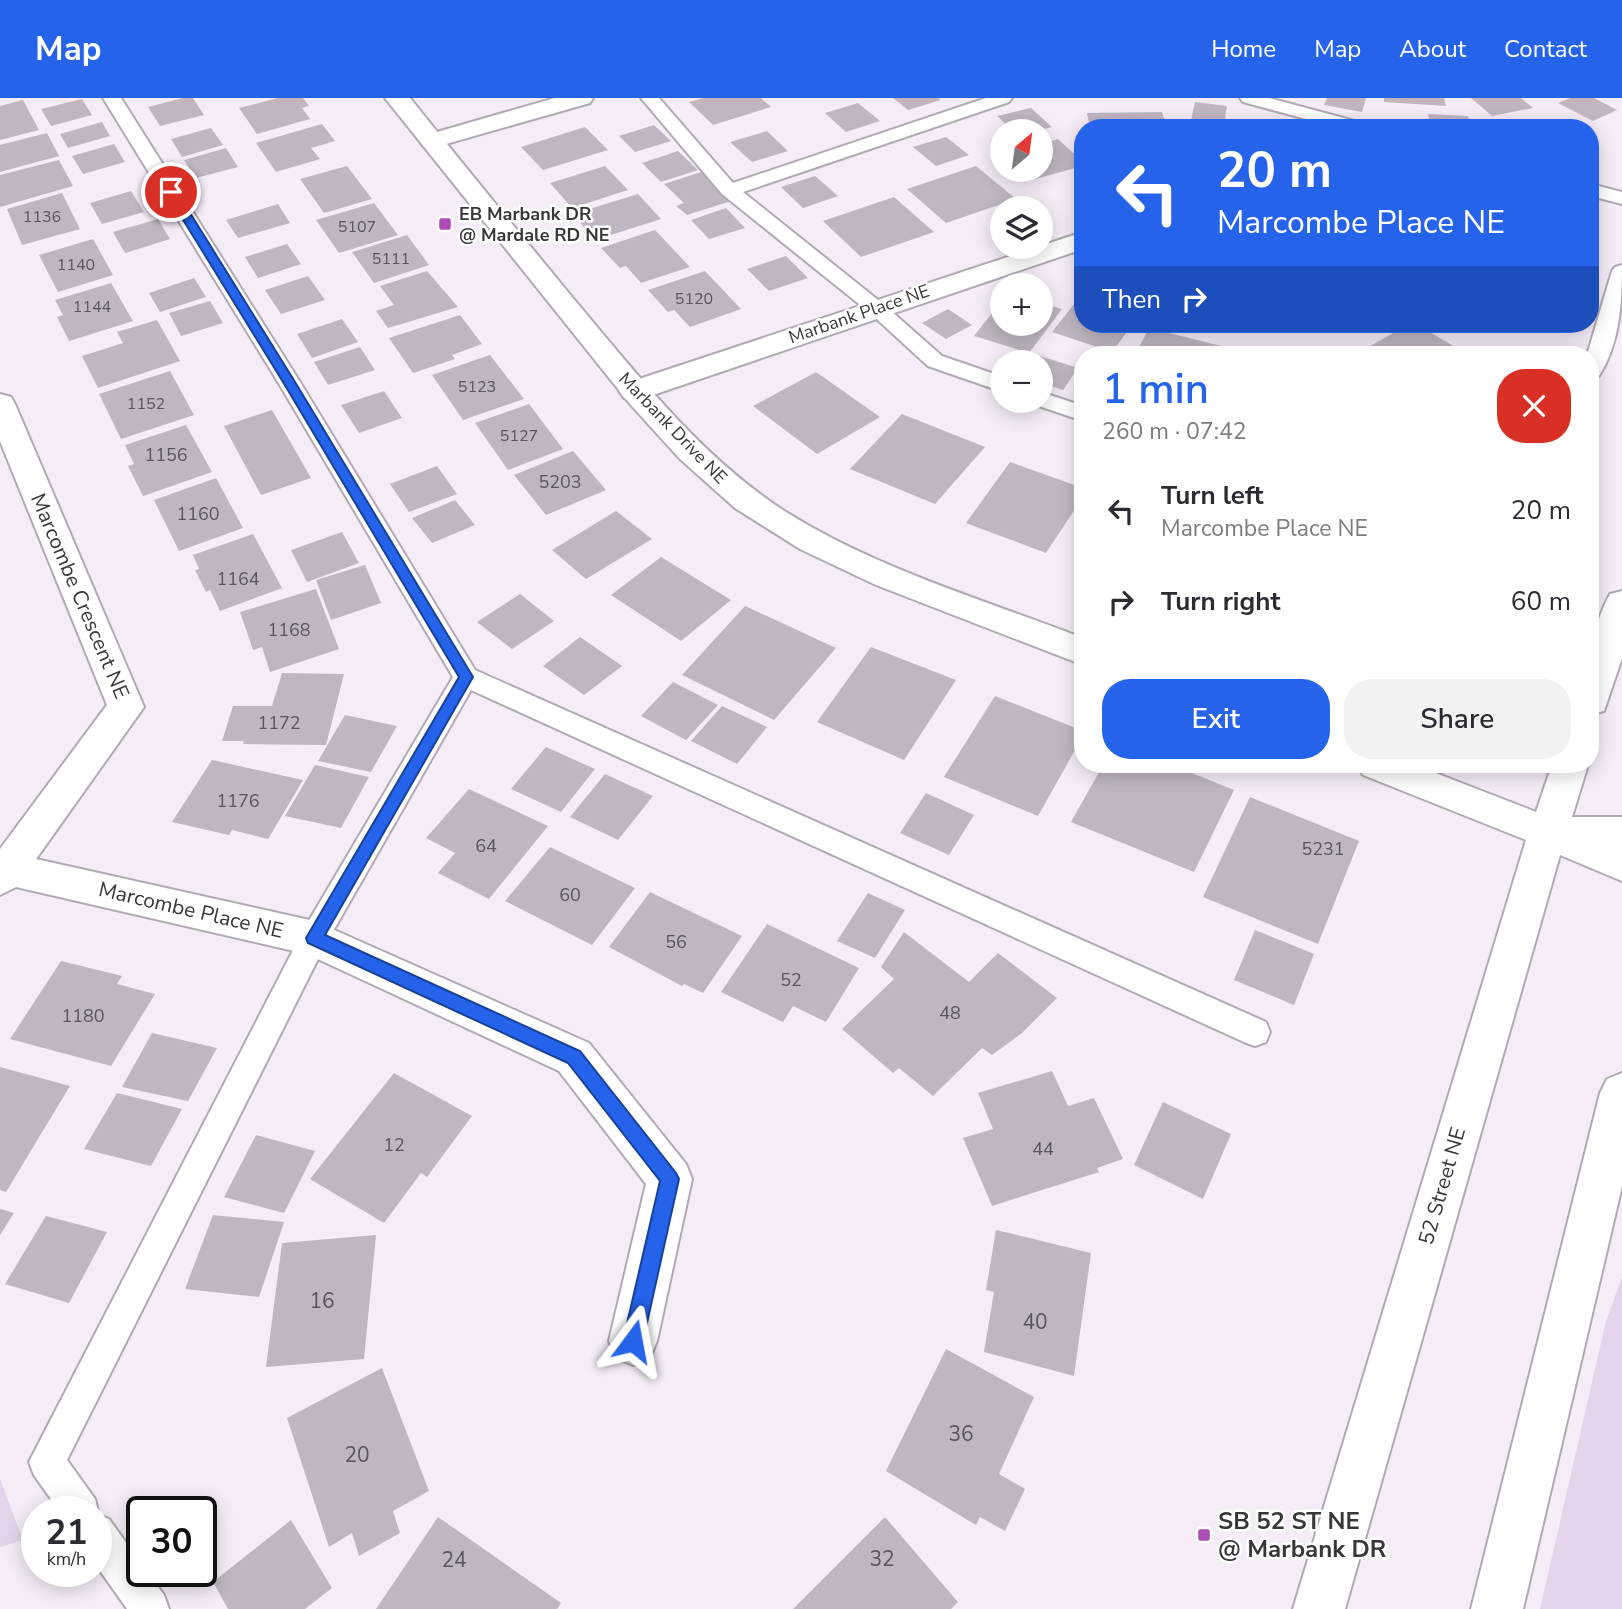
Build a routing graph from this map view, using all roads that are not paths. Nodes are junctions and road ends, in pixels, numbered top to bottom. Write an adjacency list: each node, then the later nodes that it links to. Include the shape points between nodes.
1 (112, 98): 24 (lane)
2 (397, 98): 8 (street, Marbank Drive NE)
3 (581, 98): 8 (street)
4 (650, 98): 9 (lane)
5 (1003, 98): 9 (lane)
6 (1249, 98): 7 (lane)
7 (1327, 119)
8 (432, 141): 17 (street, Marbank Drive NE)
9 (729, 190): 14 (lane)
10 (1599, 192): 11 (lane)
11 (1622, 198)
12 (1074, 243): 14 (street, Marbank Place NE)
13 (1622, 271): 15 (lane)
14 (876, 308): 16 (lane, via 934,361); 17 (street, Marbank Place NE)
15 (1599, 353)
16 (990, 380)
17 (634, 391): 22 (street, Marbank Drive NE, via 718,479 777,521 904,582)
18 (1053, 403): 20 (lane)
19 (0, 404): 30 (street, Marcombe Crescent NE, via 126,707)
20 (1074, 411)
21 (1622, 603): 23 (street)
22 (1074, 648)
23 (1599, 676)
24 (466, 677): 31 (lane); 32 (lane)
25 (1396, 773): 27 (street)
26 (1567, 773): 27 (street, 52 Street NE)
27 (1547, 832): 28 (street); 29 (street); 38 (street, 52 Street NE)
28 (1622, 832)
29 (1622, 865)
30 (4, 874): 31 (street, Marcombe Place NE)
31 (314, 938): 34 (street, Marcombe Place NE, via 574,1057 670,1179); 35 (lane, via 47,1462)
32 (1255, 1032)
33 (1622, 1093): 39 (street)
34 (633, 1341)
35 (71, 1496)
36 (112, 1555): 37 (lane)
37 (150, 1609)
38 (1319, 1609)
39 (1497, 1609)

